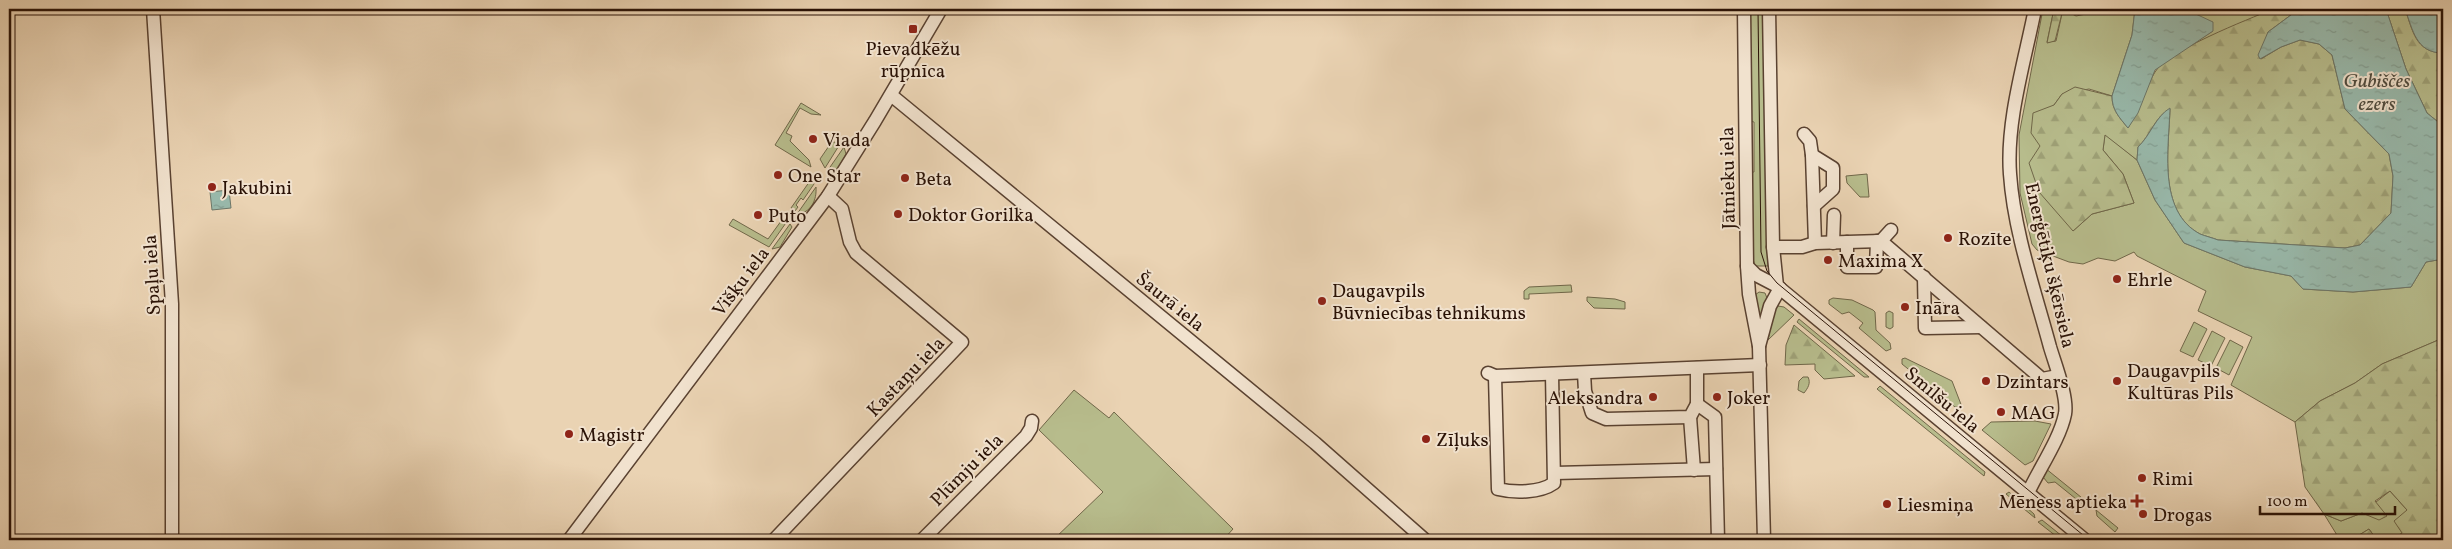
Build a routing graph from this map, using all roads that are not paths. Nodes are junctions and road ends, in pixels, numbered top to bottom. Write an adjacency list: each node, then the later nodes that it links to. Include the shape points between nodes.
1 (153, 9): 35 (street, Spaļu iela, via 172,304)
2 (941, 9): 6 (street, Višķu iela)
3 (1744, 9): 18 (street, Jātnieku iela)
4 (1769, 9): 17 (street)
5 (2035, 9): 27 (street, Enerģētiķu šķērsiela, via 2011,134 2010,172 2024,250)
6 (891, 95): 9 (street, Višķu iela); 39 (street, Šaurā iela, via 1315,443)
7 (1804, 134): 8 (street, via 1810,141)
8 (1812, 155): 10 (street); 10 (street, via 1833,168 1833,189)
9 (828, 196): 36 (street, Višķu iela); 37 (street, Kastaņu iela, via 842,208 856,253 962,342)
10 (1814, 206): 15 (street)
11 (1834, 216): 16 (street)
12 (1891, 230): 13 (street)
13 (1879, 241): 14 (street); 14 (street, via 1876,267 1847,267); 19 (street)
14 (1847, 242): 16 (street)
15 (1815, 243): 16 (street); 17 (street, via 1802,247)
16 (1833, 243)
17 (1773, 247): 20 (street)
18 (1747, 266): 20 (street, Smilšu iela, via 1756,275); 22 (street, Jātnieku iela, via 1749,294)
19 (1924, 278): 21 (street); 21 (street, via 1925,328)
20 (1779, 287): 22 (street, Jātnieku iela, via 1770,306); 34 (street, Smilšu iela)
21 (1981, 326): 27 (street, via 2042,380)
22 (1760, 346): 23 (street, Jātnieku iela)
23 (1760, 365): 24 (street); 41 (street, Jātnieku iela)
24 (1697, 368): 25 (street); 28 (street)
25 (1584, 373): 26 (street); 29 (street, via 1585,391 1592,413 1606,419)
26 (1552, 374): 33 (street); 33 (street, via 1491,374 1498,489 1546,489 1554,483)
27 (2058, 376): 34 (street, Enerģētiķu šķērsiela, via 2065,412)
28 (1697, 404): 29 (street); 31 (street, via 1715,417)
29 (1690, 416): 32 (street)
30 (1032, 421): 38 (street, Plūmju iela, via 1026,436)
31 (1716, 469): 32 (street); 40 (street)
32 (1694, 470): 33 (street)
33 (1555, 473)
34 (2028, 493): 42 (street, Smilšu iela)
35 (172, 540)
36 (569, 540)
37 (774, 540)
38 (922, 540)
39 (1424, 540)
40 (1718, 540)
41 (1764, 540)
42 (2085, 540)

